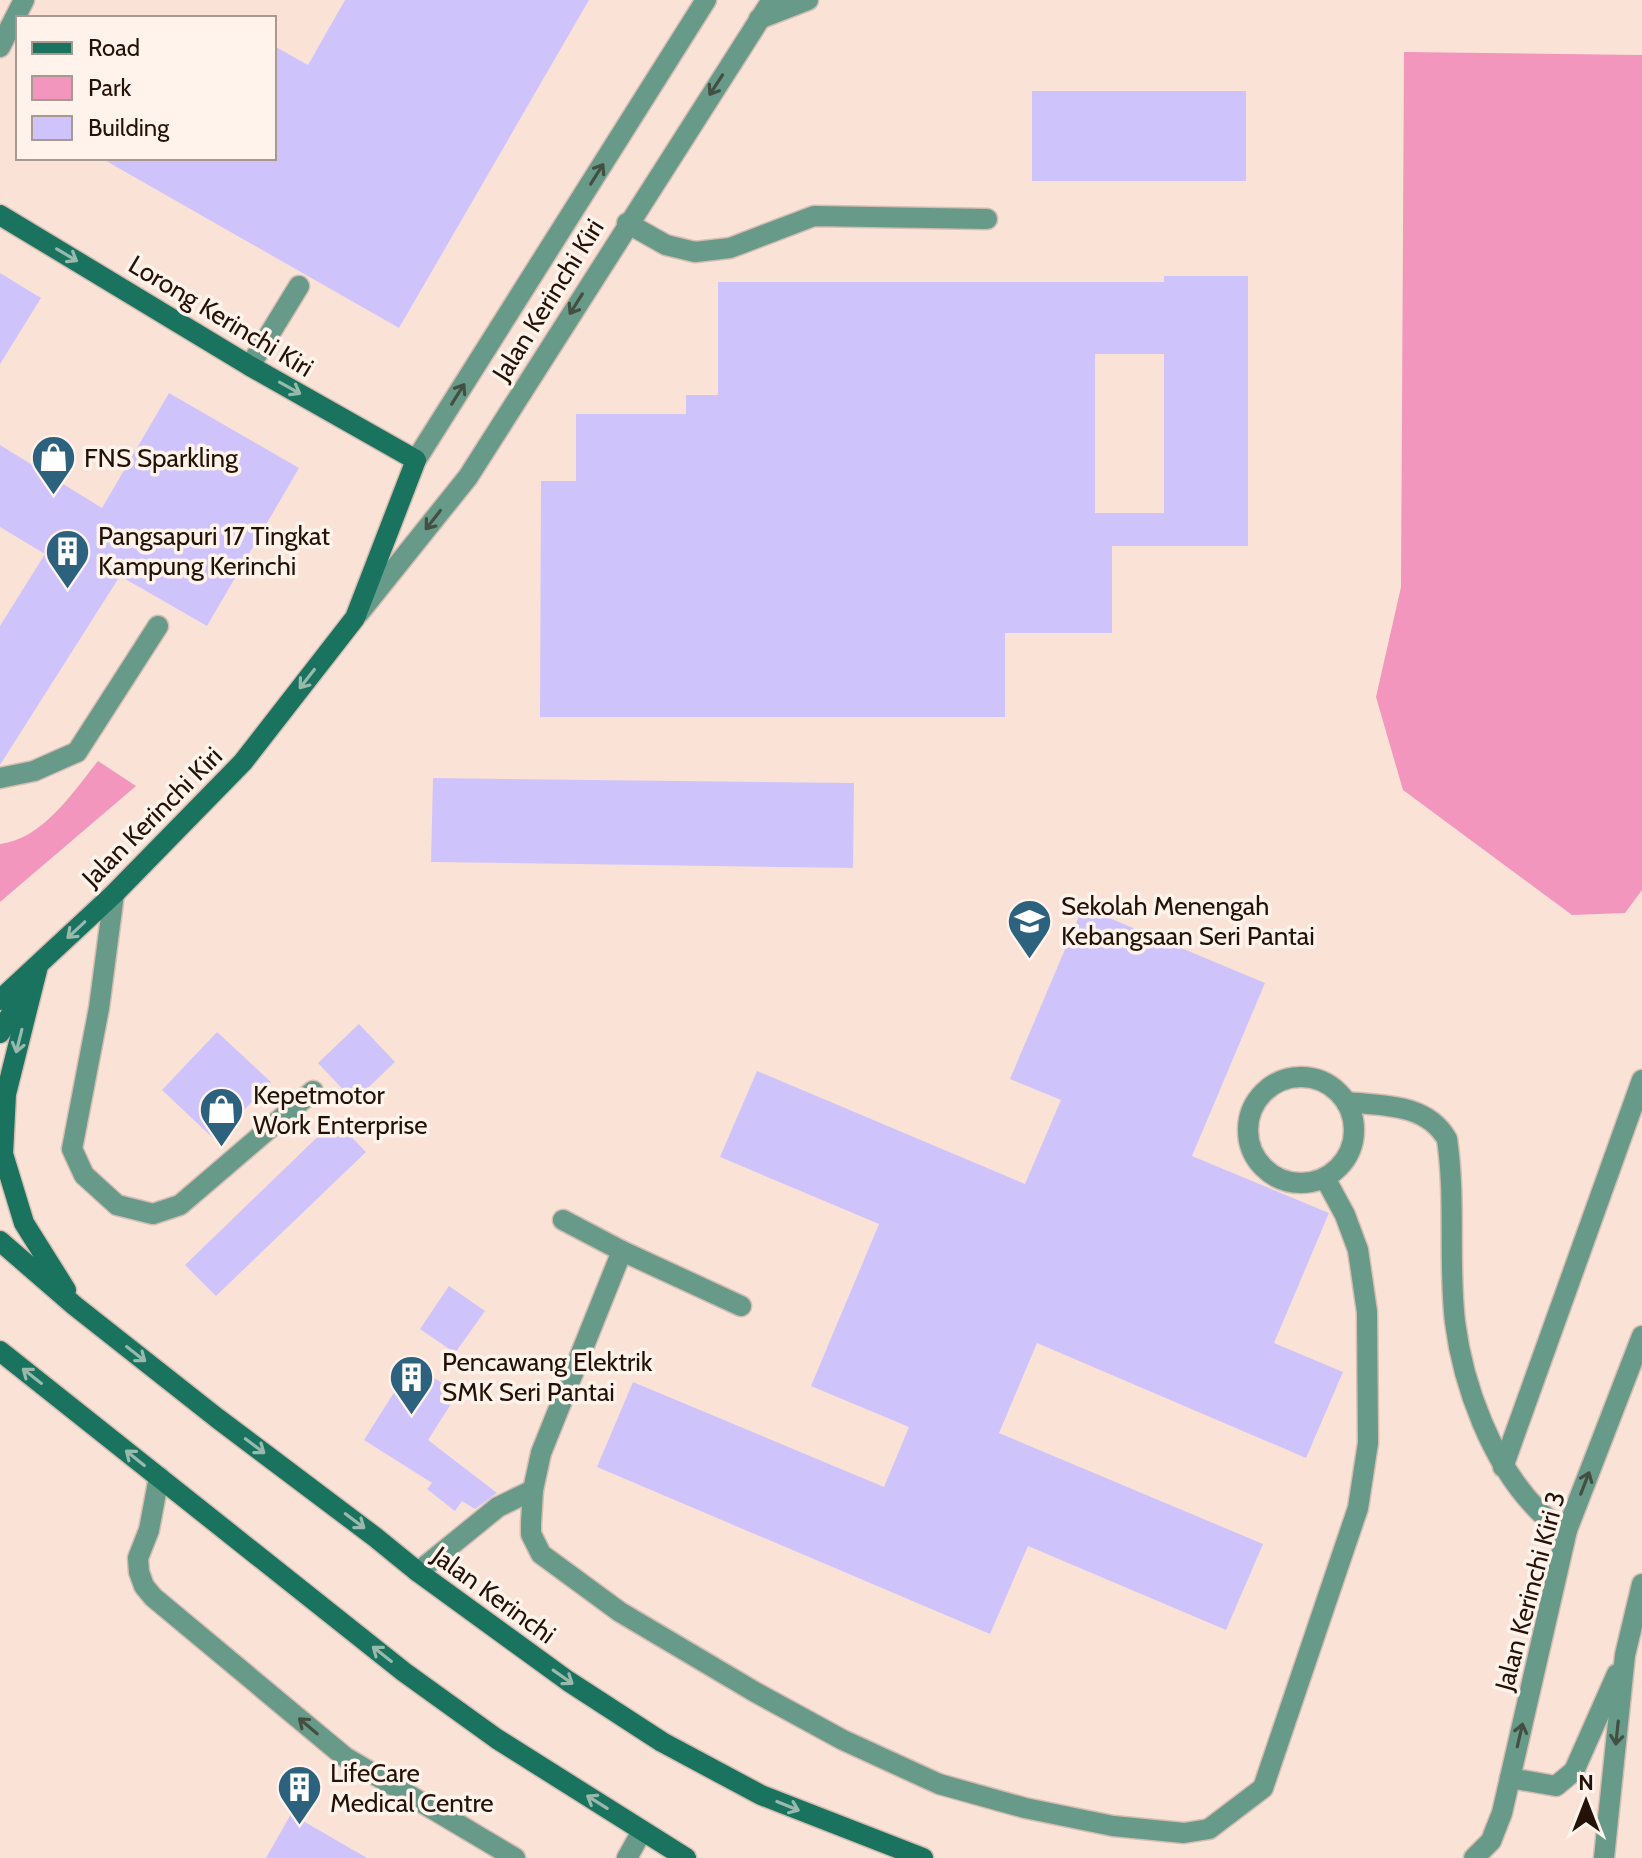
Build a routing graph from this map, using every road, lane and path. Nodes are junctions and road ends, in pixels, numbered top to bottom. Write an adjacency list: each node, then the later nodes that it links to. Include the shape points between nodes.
1 (24, 0): 6 (street)
2 (706, 0): 12 (street, Jalan Kerinchi Kiri, one-way to 2)
3 (772, 0): 5 (street, Jalan Kerinchi Kiri)
4 (808, 0): 5 (street)
5 (759, 19): 9 (street, Jalan Kerinchi Kiri, one-way to 9)
6 (0, 47)
7 (0, 215): 11 (main road, Lorong Kerinchi Kiri, one-way to 11)
8 (987, 219): 9 (street, via 814,216 730,248 695,252 666,245)
9 (627, 223): 13 (street, Jalan Kerinchi Kiri, one-way to 13, via 468,477)
10 (299, 286): 11 (street)
11 (250, 366): 12 (main road, Lorong Kerinchi Kiri, one-way to 12)
12 (416, 460): 13 (main road, Jalan Kerinchi Kiri)
13 (355, 618): 16 (main road, Jalan Kerinchi Kiri, one-way to 16, via 243,762)
14 (158, 626): 15 (street, via 77,752 34,771)
15 (0, 778)
16 (114, 894): 17 (main road, Jalan Kerinchi Kiri, one-way to 17); 22 (street, via 72,1149 84,1175 117,1205 153,1214 180,1205)
17 (38, 966): 18 (main road); 19 (main road, Jalan Kerinchi Kiri); 20 (main road); 28 (main road, one-way to 28, via 6,1094 4,1165 24,1223)
18 (0, 982)
19 (0, 1000)
20 (0, 1033)
21 (1642, 1080): 32 (street)
22 (313, 1091)
23 (1346, 1102): 24 (street, via 1354,1136 1349,1153); 24 (street, via 1319,1080 1285,1079 1256,1100 1249,1116 1249,1142 1260,1166 1290,1183); 32 (street, via 1417,1113 1430,1118 1447,1139 1455,1322 1466,1375)
24 (1325, 1178): 34 (street, via 1358,1250 1367,1312 1368,1443 1358,1508 1263,1788 1209,1829 1184,1833 1113,1826 1025,1808 939,1784 843,1740 620,1612 549,1562 531,1534)
25 (563, 1220): 27 (street)
26 (0, 1241): 28 (main road, Jalan Kerinchi)
27 (622, 1251): 29 (street); 34 (street, via 541,1453)
28 (75, 1306): 36 (main road, Jalan Kerinchi, one-way to 36)
29 (741, 1306)
30 (1642, 1336): 35 (street, Jalan Kerinchi Kiri 3, one-way to 30)
31 (0, 1351): 33 (main road, one-way to 31)
32 (1503, 1467): 35 (street, via 1538,1511)
33 (159, 1477): 40 (main road, one-way to 33, via 497,1739 404,1672); 41 (street, one-way to 33, via 345,1757 153,1597 144,1586 138,1558)
34 (533, 1490): 36 (street, via 498,1507)
35 (1567, 1530): 39 (street, Jalan Kerinchi Kiri 3, one-way to 35)
36 (418, 1572): 44 (main road, Jalan Kerinchi, one-way to 44, via 662,1742 761,1795)
37 (1642, 1584): 38 (street)
38 (1625, 1655): 39 (street, via 1574,1771 1556,1786); 46 (street, one-way to 46)
39 (1510, 1778): 45 (street, Jalan Kerinchi Kiri 3, via 1491,1841)
40 (642, 1831): 42 (street); 43 (main road)
41 (515, 1858)
42 (627, 1858)
43 (686, 1858)
44 (923, 1858)
45 (1474, 1858)
46 (1604, 1858)

